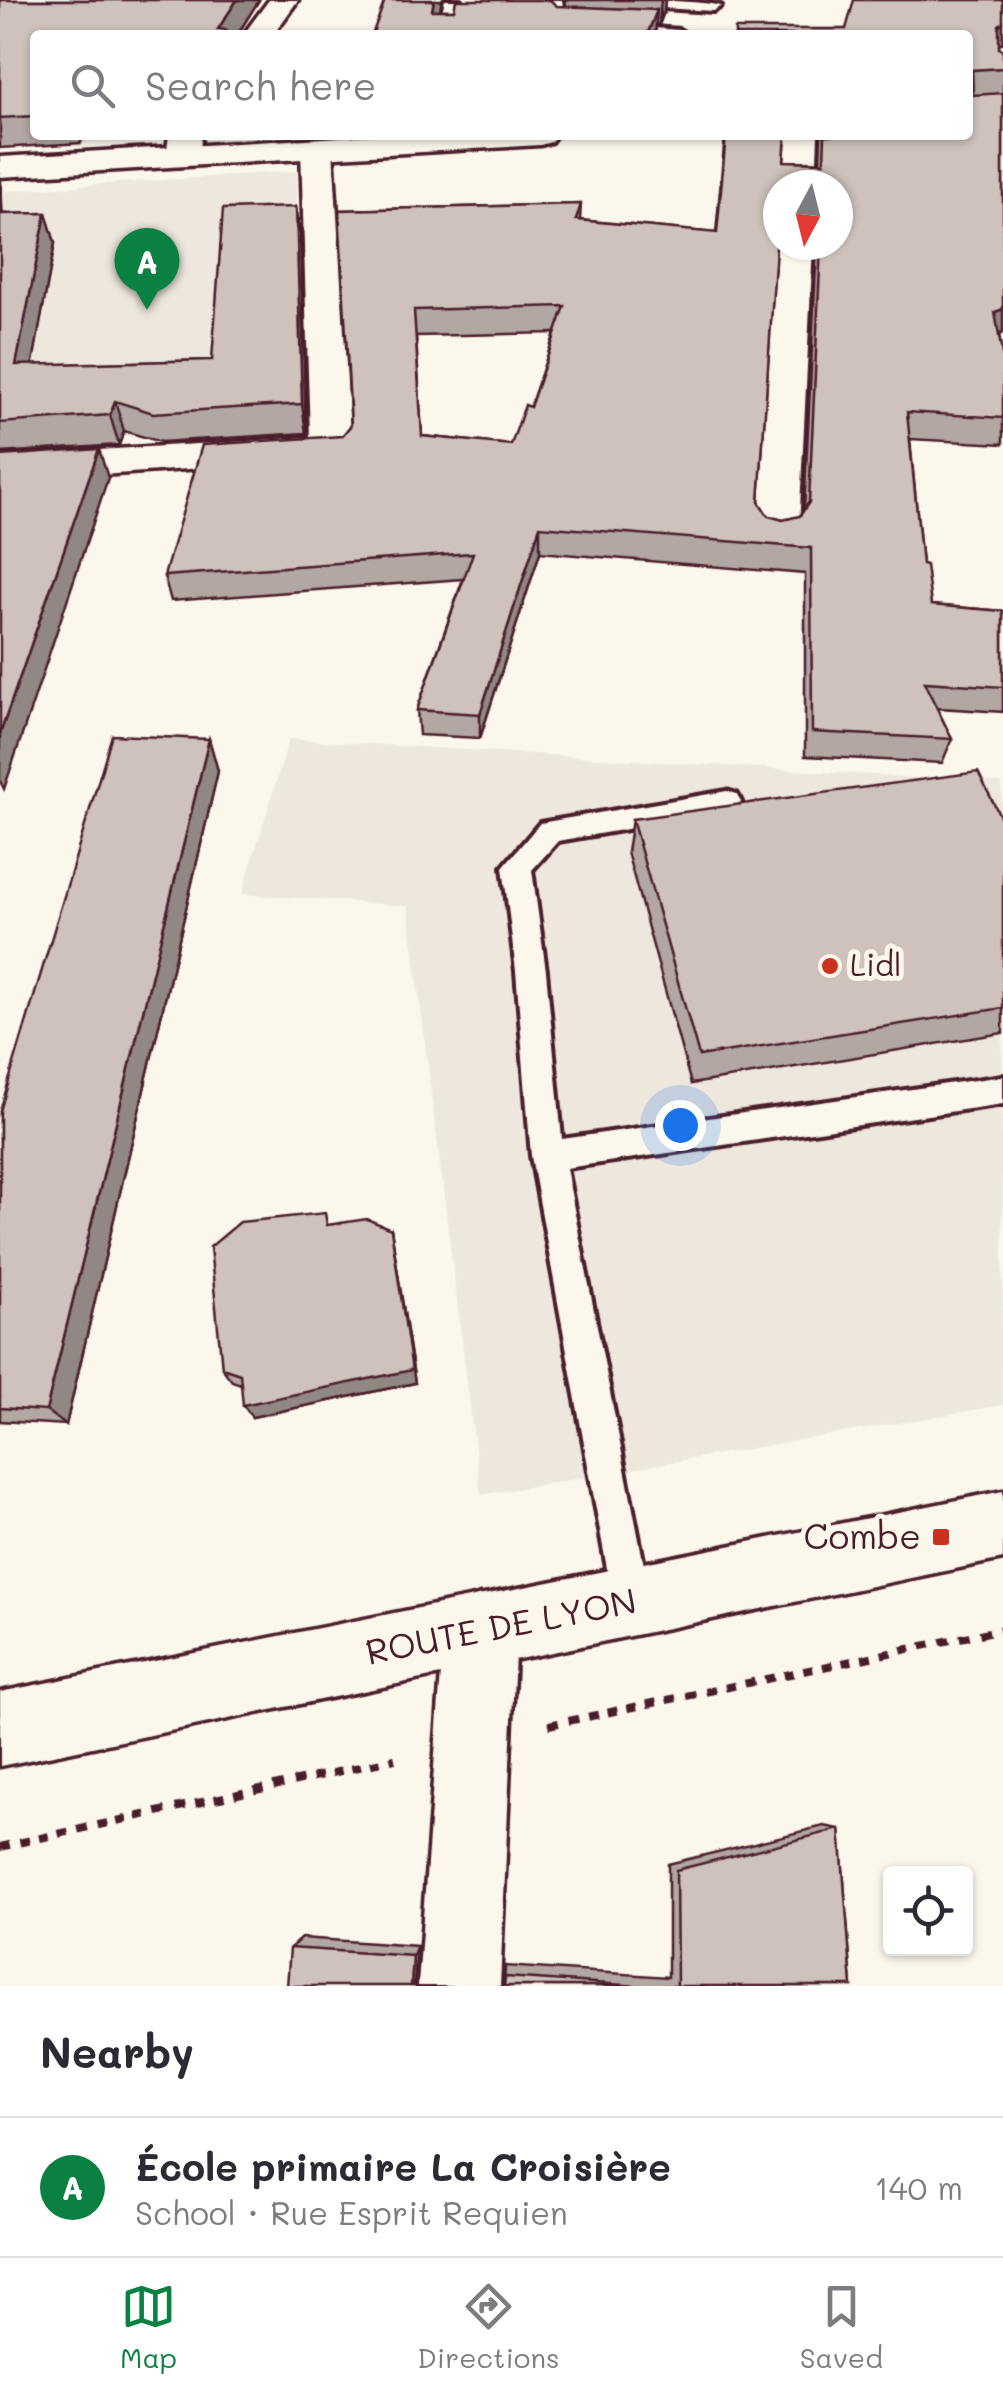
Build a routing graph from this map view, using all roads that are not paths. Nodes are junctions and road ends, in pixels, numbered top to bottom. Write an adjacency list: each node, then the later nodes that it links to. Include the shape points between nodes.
1 (284, 0): 6 (street)
2 (453, 0): 7 (lane)
3 (554, 0): 8 (lane, via 558,25)
4 (608, 0): 5 (lane)
5 (713, 6)
6 (262, 30)
7 (445, 30)
8 (582, 30)
9 (407, 140): 12 (street)
10 (802, 140): 14 (street)
11 (184, 146): 12 (street); 13 (street)
12 (317, 149): 16 (street, via 331,449)
13 (0, 167)
14 (800, 170)
15 (794, 260): 17 (street)
16 (0, 469)
17 (778, 528)
18 (727, 802): 20 (lane, via 550,831 517,867)
19 (1003, 1090): 20 (lane)
20 (547, 1156): 22 (lane)
21 (1003, 1525): 22 (street, ROUTE DE LYON)
22 (632, 1600): 23 (street, ROUTE DE LYON)
23 (480, 1631): 24 (street, ROUTE DE LYON); 25 (street)
24 (0, 1729)
25 (459, 1986)

